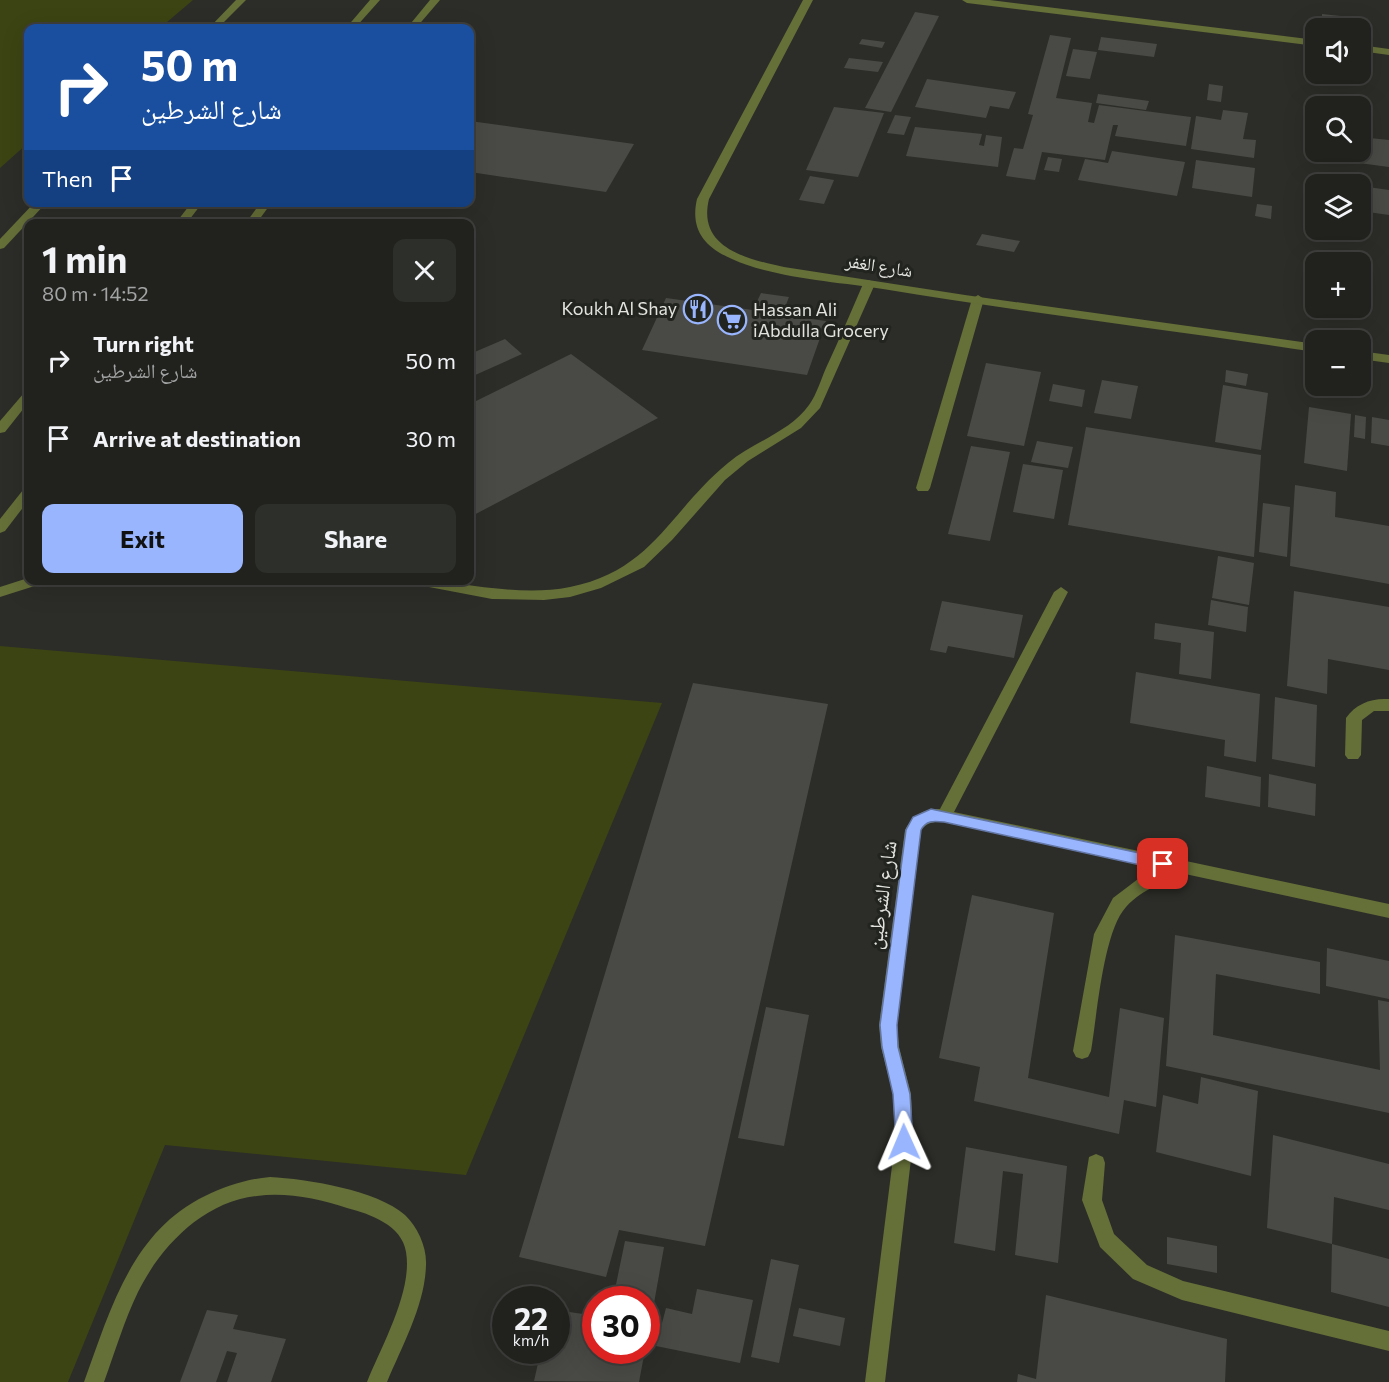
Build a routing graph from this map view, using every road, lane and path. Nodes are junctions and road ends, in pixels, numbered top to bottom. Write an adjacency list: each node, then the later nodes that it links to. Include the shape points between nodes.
1 (241, 0): 6 (street)
2 (375, 0): 7 (street)
3 (435, 0): 8 (street)
4 (808, 0): 20 (street, شارع الغفر, via 703,199 698,216 704,233 727,252 761,265)
5 (967, 0): 9 (street)
6 (217, 24)
7 (354, 24)
8 (414, 24)
9 (1305, 41)
10 (1371, 49): 11 (street)
11 (1389, 51)
12 (37, 207): 15 (street)
13 (194, 207): 16 (street)
14 (263, 207): 17 (street)
15 (26, 219)
16 (184, 219)
17 (254, 219)
18 (24, 221): 19 (street)
19 (0, 246)
20 (869, 284): 21 (street, شارع الغفر); 31 (street, via 816,405 805,420 732,465 643,561 607,581 563,594 516,597)
21 (978, 299): 22 (street, شارع الغفر); 27 (street)
22 (1305, 346)
23 (1371, 357): 24 (street)
24 (1389, 359)
25 (24, 401): 26 (street)
26 (0, 429)
27 (923, 488)
28 (24, 498): 29 (street)
29 (0, 528)
30 (24, 585): 32 (street)
31 (437, 585)
32 (0, 592)
33 (1061, 592): 36 (street)
34 (1389, 705): 35 (street, via 1363,708 1354,718)
35 (1353, 755)
36 (944, 816): 37 (street, شارع الشرطين); 44 (street, شارع الشرطين, via 931,815 918,821 913,830 890,1003 890,1047 902,1094 904,1142)
37 (1185, 868): 38 (street, شارع الشرطين); 39 (street, via 1148,881 1119,903 1102,934)
38 (1389, 911)
39 (1082, 1051)
40 (1096, 1163): 41 (street, via 1092,1200 1107,1240 1140,1272 1182,1290)
41 (1389, 1341)
42 (94, 1382): 43 (street, via 134,1276 165,1234 208,1203 256,1187 304,1188 372,1206 400,1223 416,1252 413,1287)
43 (377, 1382)
44 (875, 1382)

